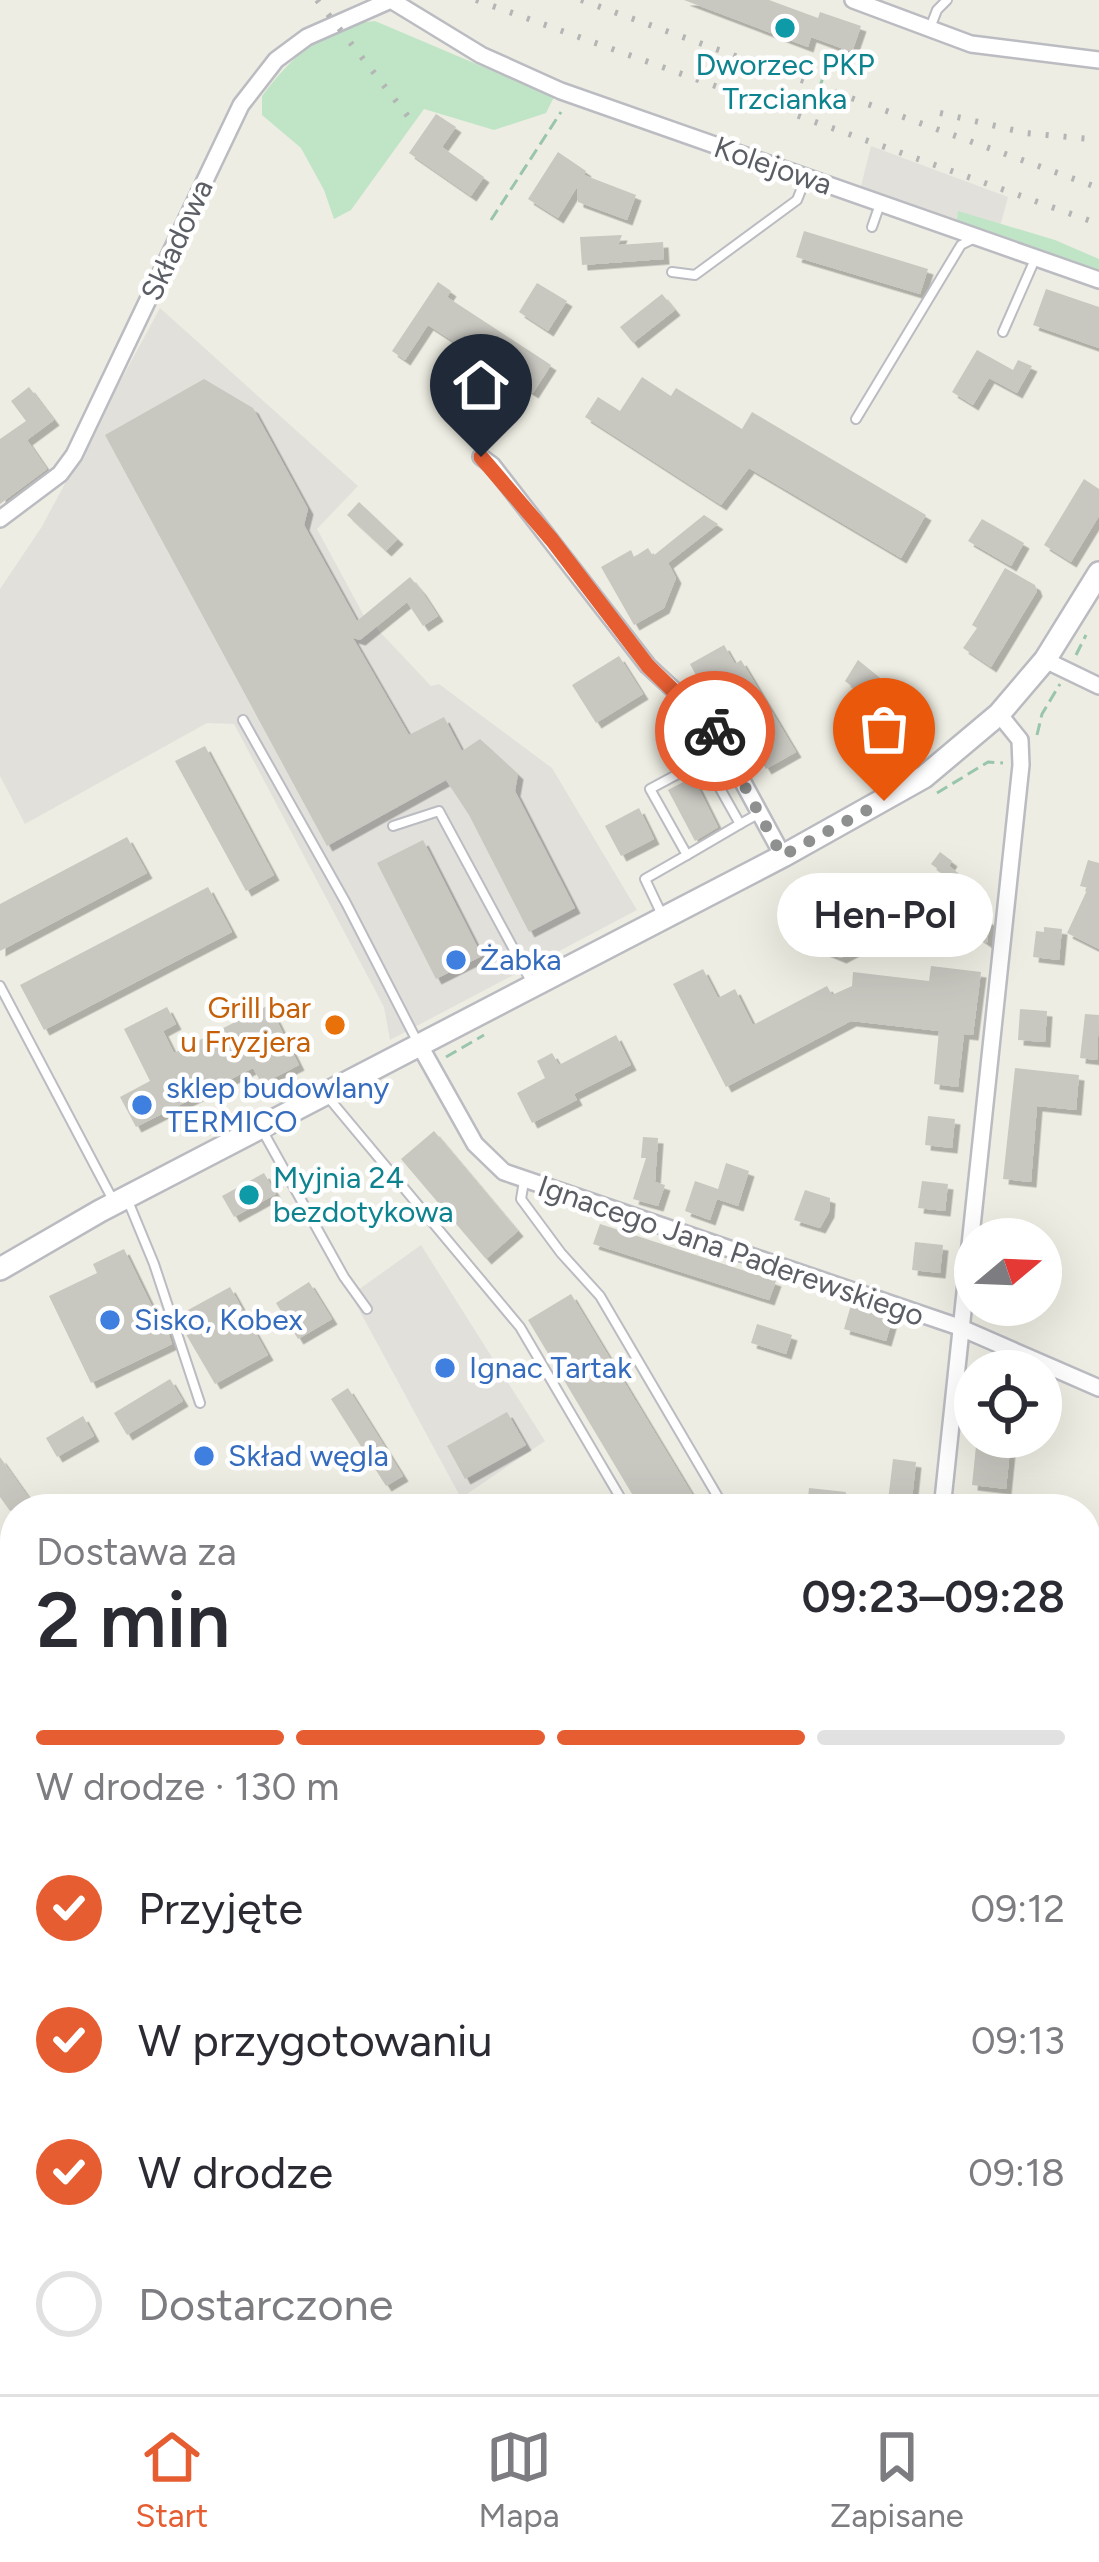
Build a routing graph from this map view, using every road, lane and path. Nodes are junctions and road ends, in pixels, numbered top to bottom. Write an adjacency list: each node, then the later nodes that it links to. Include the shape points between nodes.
1 (391, 0): 8 (street, Kolejowa, via 481,55); 20 (street, Składowa, via 307,37 276,60 241,105 74,455)
2 (853, 0): 4 (street)
3 (947, 0): 4 (lane)
4 (929, 29): 5 (street, via 971,44)
5 (1099, 60)
6 (826, 70): 7 (path)
7 (818, 92)
8 (570, 94): 9 (street, Kolejowa); 11 (path)
9 (806, 177): 10 (street, Kolejowa); 15 (lane, via 797,200 695,275)
10 (881, 203): 12 (lane); 13 (street, Kolejowa)
11 (491, 220)
12 (872, 227)
13 (980, 237): 14 (street, Kolejowa); 18 (lane, via 961,245)
14 (1036, 257): 16 (street, Kolejowa); 17 (lane)
15 (672, 272)
16 (1099, 280)
17 (1004, 332)
18 (856, 419)
19 (481, 457): 26 (street, via 648,666 712,725)
20 (0, 519)
21 (1099, 573): 22 (main road)
22 (1045, 660): 23 (street); 24 (main road)
23 (1099, 686)
24 (999, 714): 30 (main road, via 924,777); 41 (street, via 1020,740 1021,765)
25 (243, 720): 34 (lane)
26 (760, 814): 27 (lane); 30 (street)
27 (740, 824): 29 (lane); 29 (lane, via 704,760 650,788)
28 (393, 826): 33 (lane, via 439,812)
29 (687, 855): 31 (lane, via 645,879)
30 (782, 856): 31 (main road)
31 (663, 918): 33 (main road)
32 (0, 986): 38 (lane)
33 (534, 986): 34 (main road)
34 (420, 1046): 35 (main road); 37 (street, Ignacego Jana Paderewskiego, via 475,1144)
35 (326, 1095): 36 (main road); 44 (lane, via 520,1327)
36 (260, 1127): 38 (main road); 40 (lane)
37 (524, 1181): 41 (street, Ignacego Jana Paderewskiego); 45 (lane, via 521,1199 600,1295)
38 (121, 1200): 39 (main road); 43 (lane, via 154,1264)
39 (0, 1269)
40 (367, 1309)
41 (959, 1327): 42 (street, Ignacego Jana Paderewskiego); 46 (street)
42 (1099, 1388)
43 (200, 1403)
44 (618, 1494)
45 (716, 1494)
46 (943, 1494)

